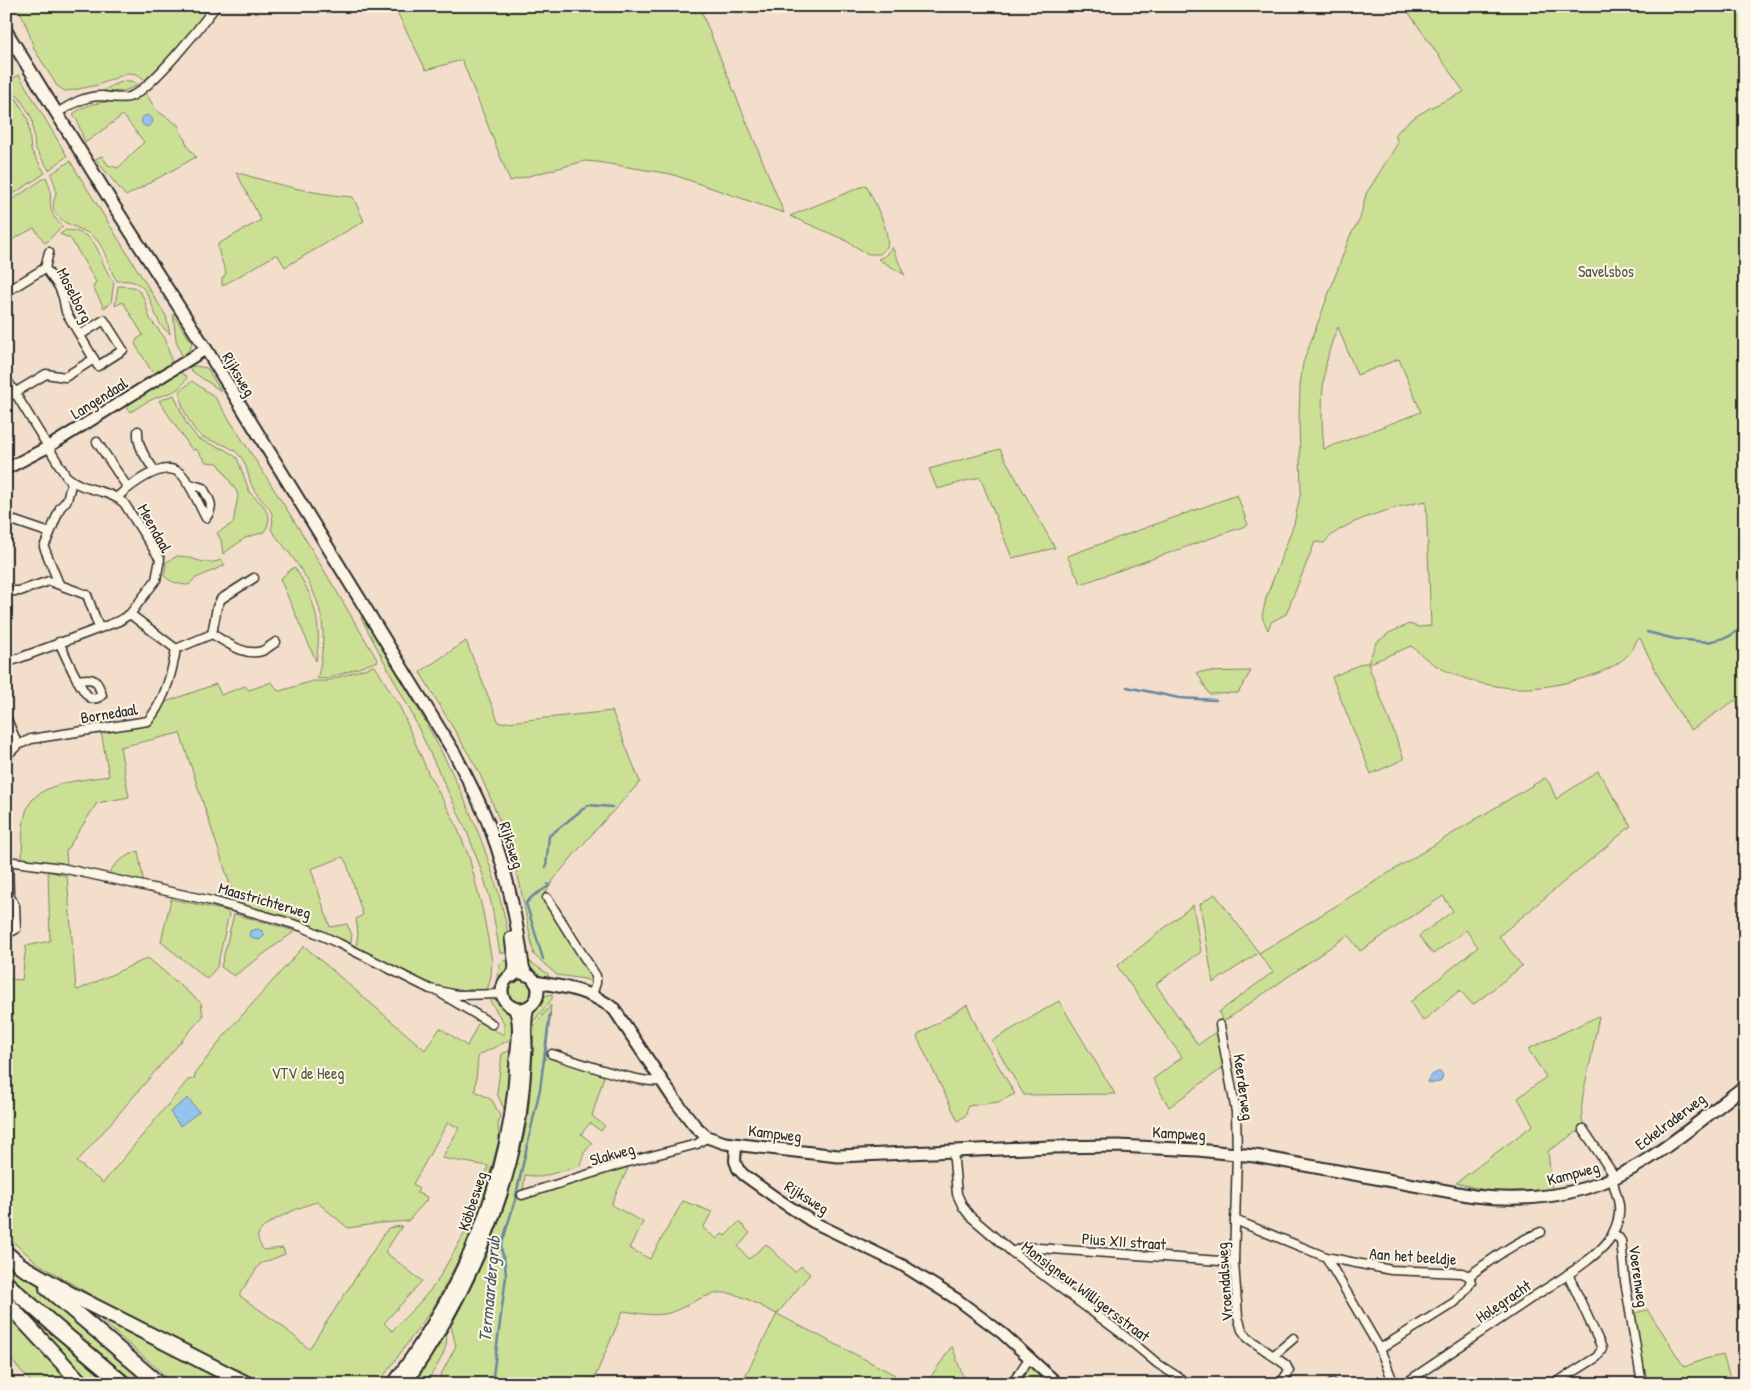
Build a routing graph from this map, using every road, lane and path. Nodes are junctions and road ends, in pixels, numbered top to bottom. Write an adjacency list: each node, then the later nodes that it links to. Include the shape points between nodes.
1 (216, 6): 3 (street, via 139,92 123,98 81,100)
2 (6, 31): 3 (main road, Rijksweg)
3 (57, 113): 8 (main road, Rijksweg)
4 (49, 252): 5 (street, Moselborg)
5 (45, 268): 6 (street, Moselborg); 7 (street, Moselborg, via 59,287 66,312)
6 (6, 292)
7 (80, 335): 9 (street, Moselborg); 9 (street, Moselborg, via 104,320 123,350 98,366)
8 (206, 349): 15 (street, Langendaal); 36 (main road, Rijksweg)
9 (94, 359): 11 (street, Moselborg, via 65,377 46,374)
10 (6, 378): 11 (street)
11 (15, 393): 12 (street, Moselborg); 15 (street)
12 (6, 398)
13 (138, 431): 17 (street, via 140,449)
14 (97, 442): 20 (street)
15 (48, 447): 16 (street, Langendaal); 18 (street)
16 (6, 469)
17 (155, 471): 19 (street, via 176,471); 20 (street)
18 (72, 481): 21 (street, Meendaal); 23 (street, via 67,500 60,508)
19 (187, 483)
20 (128, 488): 21 (street)
21 (117, 497): 27 (street, Meendaal, via 124,502 160,559 156,580)
22 (6, 518): 23 (street)
23 (50, 533): 25 (street, via 44,547)
24 (254, 578): 29 (street, via 221,599)
25 (59, 584): 26 (street, via 49,581); 28 (street, via 87,595)
26 (6, 594)
27 (130, 614): 28 (street, Meendaal); 32 (street)
28 (98, 628): 30 (street, Meendaal)
29 (212, 634): 31 (street, via 248,652 262,651); 32 (street)
30 (59, 642): 33 (street, Meendaal); 34 (street)
31 (276, 642)
32 (176, 649): 37 (street, Bornedaal, via 160,701 148,721 31,739)
33 (6, 663)
34 (77, 680)
35 (6, 717): 37 (street)
36 (442, 734): 42 (main road, Rijksweg, via 480,818 498,869 510,926 515,966); 43 (main road, Rijksweg, via 470,782 492,832 509,888 523,966)
37 (18, 744): 38 (street, Bornedaal)
38 (6, 756)
39 (7, 861): 41 (street, via 16,929); 45 (street, Maastrichterweg, via 62,868 212,901 280,920 303,927 417,984)
40 (547, 898): 47 (street, via 596,976)
41 (6, 931)
42 (513, 976): 43 (main road, via 520,974); 46 (main road, via 505,983)
43 (531, 978): 44 (main road); 48 (main road, via 538,989)
44 (577, 990): 47 (main road); 48 (main road)
45 (438, 991): 46 (street, Maastrichterweg); 51 (street)
46 (503, 994): 50 (main road, via 506,1002)
47 (592, 994): 54 (main road, via 617,1013)
48 (537, 995): 49 (main road)
49 (528, 1007): 50 (main road); 75 (main road, Köbbesweg, via 520,1116 509,1168 478,1258 459,1298)
50 (514, 1008): 75 (main road, Köbbesweg, via 518,1025 516,1072 502,1159 476,1240)
51 (492, 1024)
52 (1220, 1025): 60 (street, Keerderweg, via 1235,1105)
53 (552, 1054): 54 (street, via 639,1081 656,1083)
54 (662, 1080): 57 (main road, via 695,1126)
55 (1745, 1086): 61 (main road, Eckelraderweg, via 1660,1151)
56 (1583, 1129): 61 (street, Voerenweg, via 1609,1166)
57 (708, 1137): 58 (main road); 62 (street, Slakweg, via 697,1144)
58 (736, 1144): 59 (main road, Kampweg, via 832,1156); 79 (street, Rijksweg, via 738,1169 779,1200 813,1222 902,1265 950,1294 982,1316)
59 (953, 1150): 60 (main road, Kampweg, via 1118,1146); 66 (street, Monsigneur Willigersstraat, via 957,1194 963,1207)
60 (1237, 1154): 61 (main road, Kampweg, via 1489,1198 1558,1196); 63 (street, Vroendalsweg)
61 (1613, 1178): 65 (street, Voerenweg, via 1619,1208)
62 (522, 1195)
63 (1235, 1220): 68 (street, Aan het beeldje); 69 (street, Vroendalsweg)
64 (1541, 1232): 72 (street, Aan het beeldje, via 1491,1259)
65 (1613, 1235): 71 (street, Holegracht, via 1598,1252); 93 (street, Voerenweg, via 1621,1241)
66 (1012, 1252): 69 (street, Pius XII straat, via 1024,1247); 88 (street, Monsigneur Willigersstraat)
67 (6, 1253): 70 (highway)
68 (1326, 1258): 72 (street, Aan het beeldje, via 1391,1270); 77 (street)
69 (1234, 1262): 78 (street, Vroendalsweg, via 1242,1330)
70 (20, 1265): 82 (highway); 83 (highway)
71 (1568, 1274): 91 (street, Holegracht); 92 (street, via 1602,1348 1597,1356)
72 (1469, 1276): 77 (street, Aan het beeldje, via 1471,1282 1455,1302)
73 (6, 1283): 81 (highway)
74 (6, 1302): 80 (highway)
75 (441, 1321): 84 (main road, Köbbesweg); 85 (main road, Köbbesweg)
76 (1294, 1338): 78 (street)
77 (1380, 1349): 90 (street)
78 (1273, 1356): 89 (street, Vroendalsweg, via 1286,1365 1288,1371)
79 (1030, 1357): 86 (street); 87 (street, Rijksweg)
80 (82, 1384)
81 (124, 1384)
82 (159, 1384)
83 (247, 1384)
84 (393, 1384)
85 (405, 1384)
86 (1012, 1384)
87 (1058, 1384)
88 (1189, 1384)
89 (1280, 1384)
90 (1394, 1384)
91 (1404, 1384)
92 (1554, 1384)
93 (1642, 1384)

